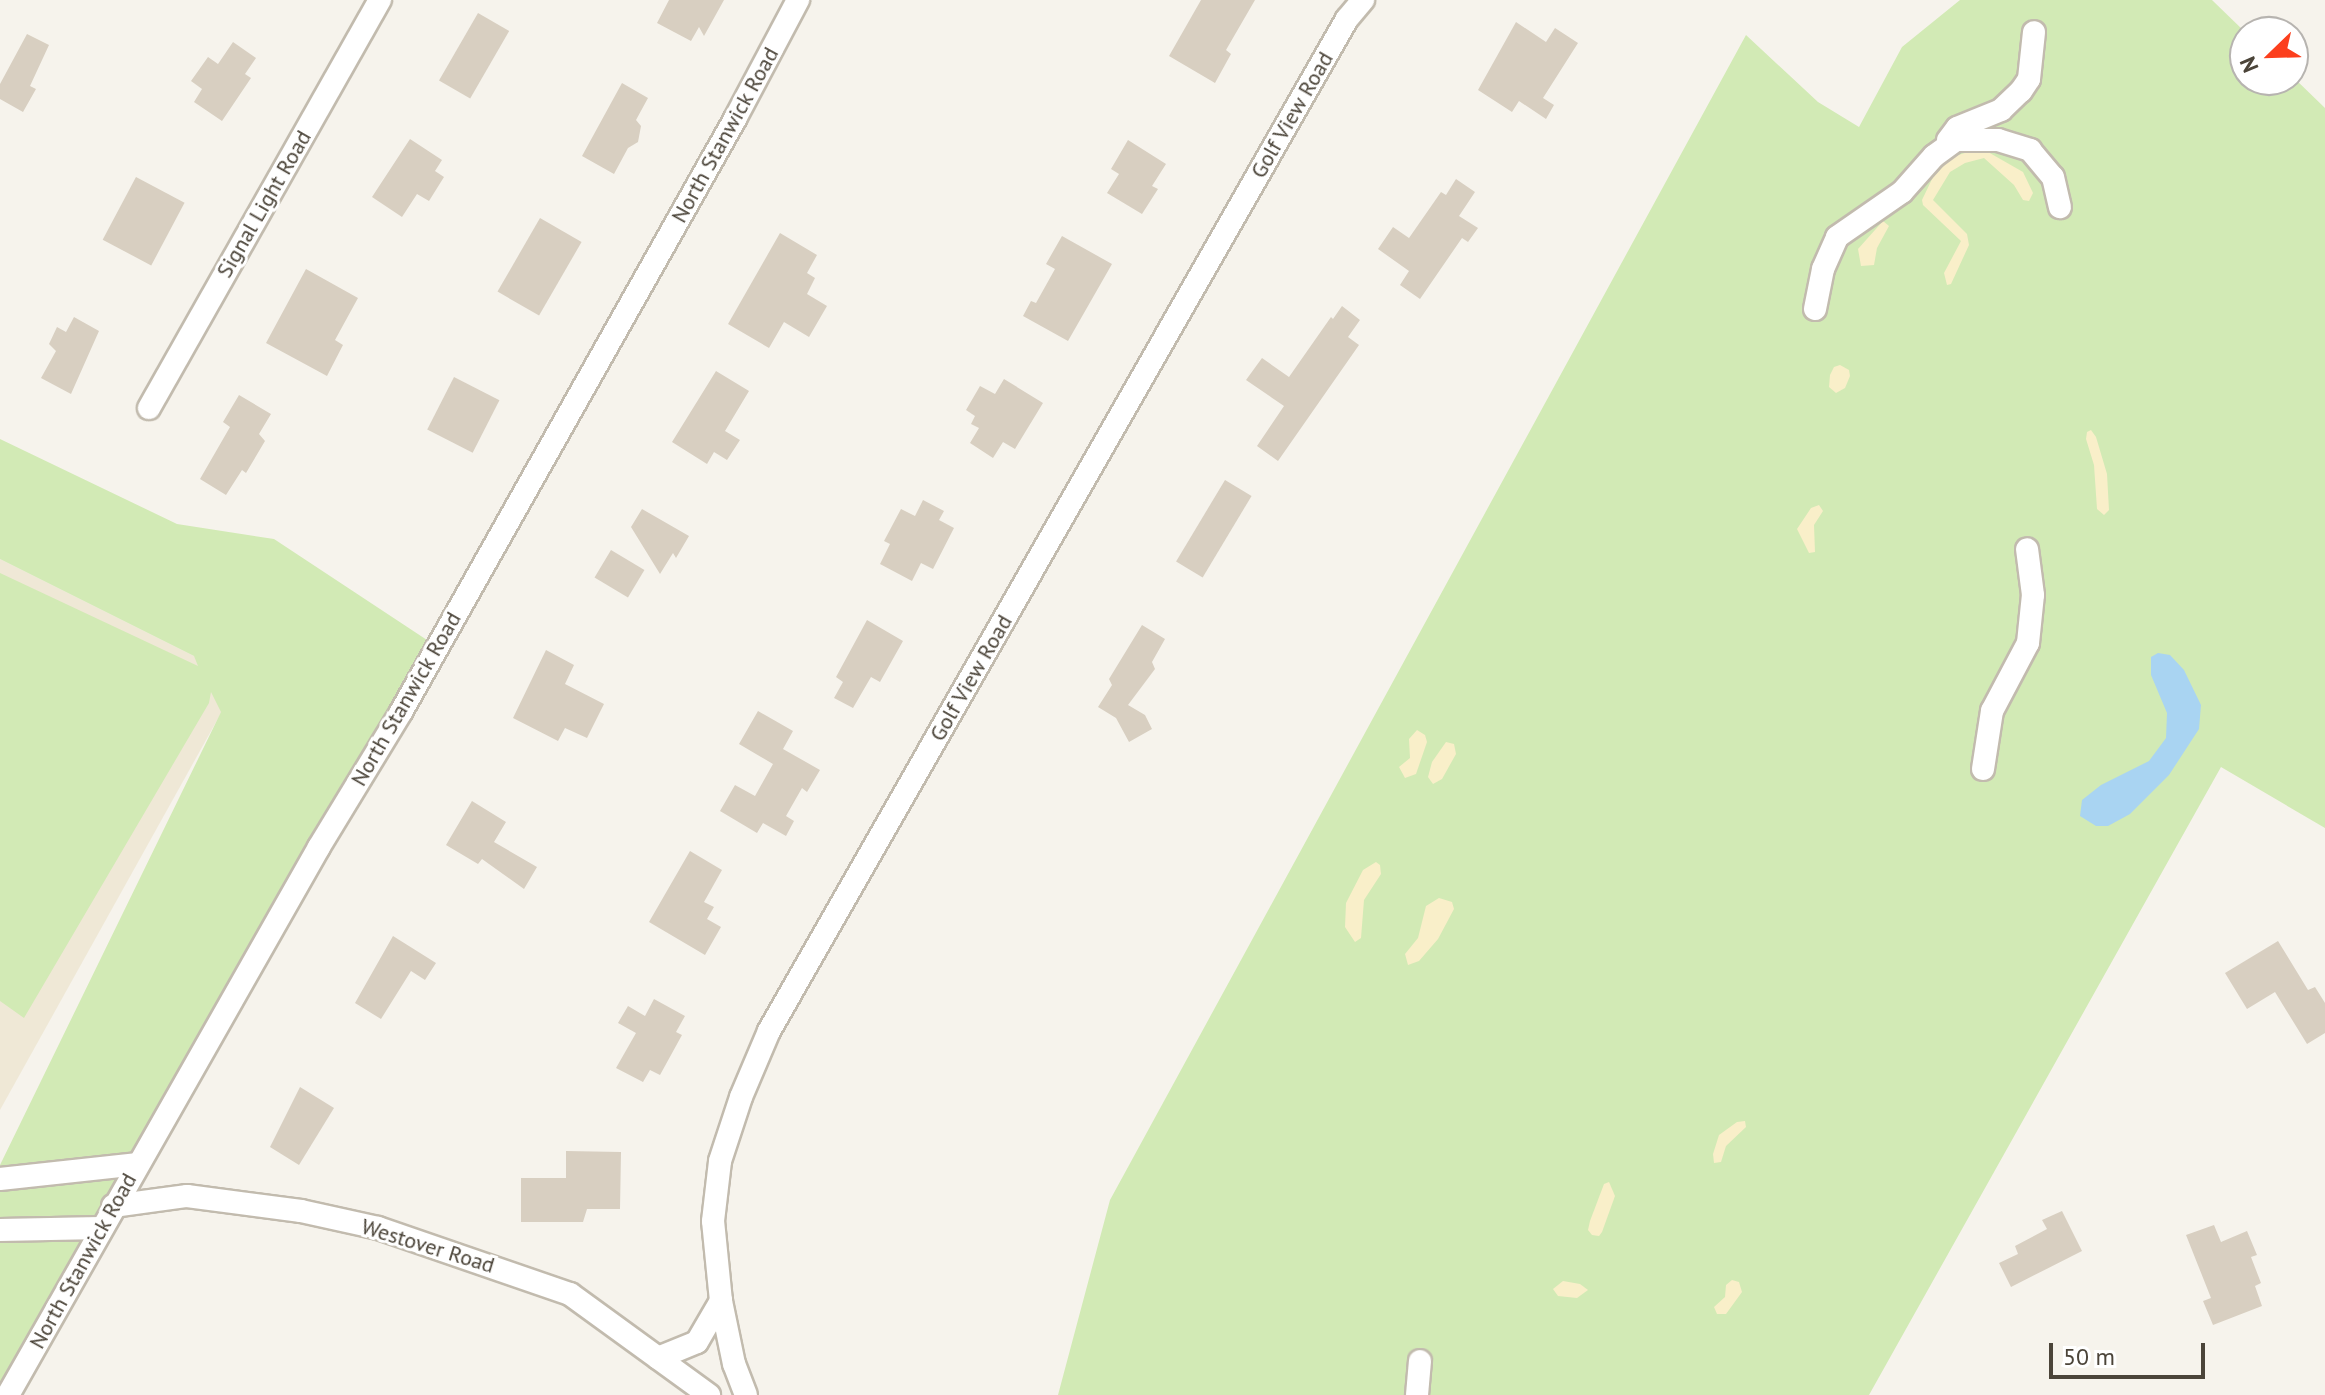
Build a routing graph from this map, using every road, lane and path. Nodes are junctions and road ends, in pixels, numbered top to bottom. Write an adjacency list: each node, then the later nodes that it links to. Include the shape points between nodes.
1 (380, 0): 8 (street, Signal Light Road)
2 (798, 0): 11 (street, North Stanwick Road, via 401,712)
3 (1363, 0): 16 (street, Golf View Road, via 1339,32 769,1031 720,1161 713,1221)
4 (2034, 32): 5 (street, via 2029,79 2021,91 2001,110 1957,128)
5 (1947, 145): 6 (street, via 1985,139 2030,150 2053,177); 7 (street, via 1902,192 1837,237 1823,269)
6 (2060, 207)
7 (1815, 309)
8 (149, 408)
9 (2027, 549): 10 (street, via 2033,595 2028,643 1992,711)
10 (1983, 769)
11 (138, 1164): 12 (street); 13 (street, North Stanwick Road)
12 (0, 1179)
13 (113, 1206): 14 (street, North Stanwick Road); 17 (street, Westover Road, via 187,1196 301,1211 378,1228 570,1294)
14 (101, 1228): 15 (street); 19 (street, North Stanwick Road)
15 (0, 1230)
16 (721, 1301): 17 (street, via 697,1342); 21 (street, Golf View Road)
17 (658, 1358): 20 (street, Westover Road)
18 (1420, 1361): 22 (street)
19 (8, 1395)
20 (709, 1395)
21 (746, 1395)
22 (1417, 1395)

